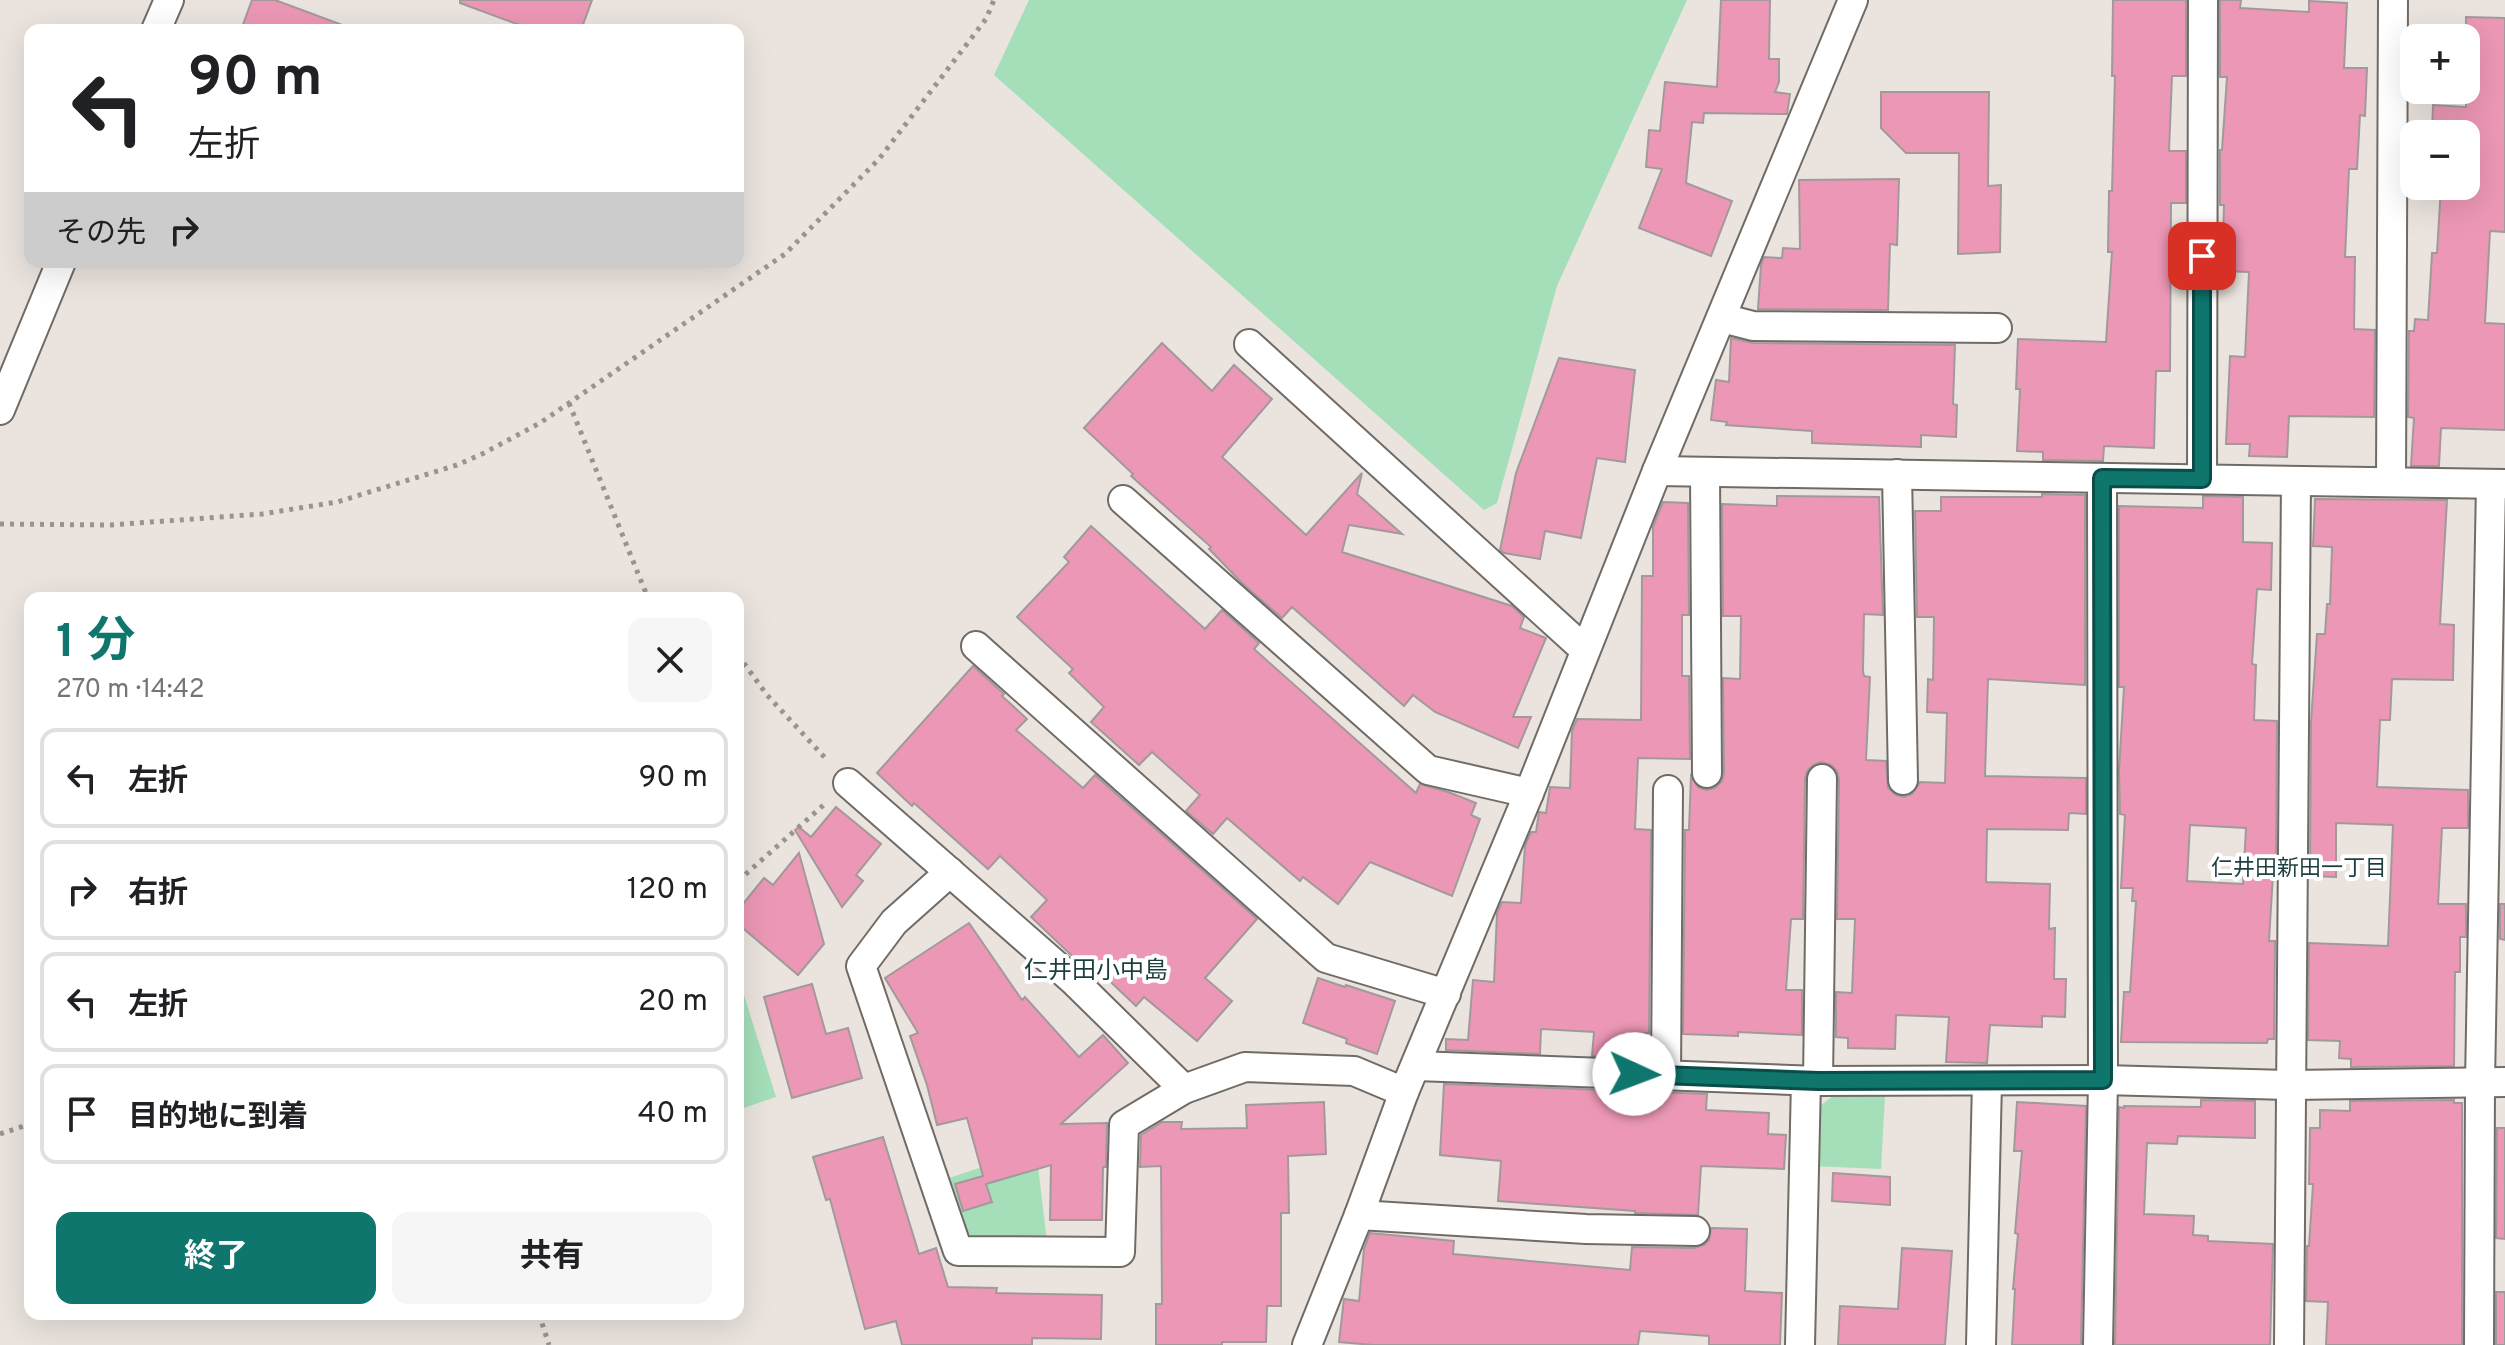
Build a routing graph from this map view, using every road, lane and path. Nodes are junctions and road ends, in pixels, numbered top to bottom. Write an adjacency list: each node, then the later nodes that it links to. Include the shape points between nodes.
1 (169, 0): 6 (street)
2 (994, 0): 11 (path, via 986,19 879,159 785,254)
3 (1853, 0): 8 (street)
4 (2203, 0): 17 (street)
5 (2393, 0): 19 (street)
6 (159, 24)
7 (59, 268): 12 (street)
8 (1722, 318): 9 (street, via 1753,326); 13 (street)
9 (1997, 328)
10 (1249, 344): 25 (street)
11 (569, 403): 22 (path, via 457,465 337,502 262,514 110,525); 23 (path)
12 (0, 410)
13 (1657, 471): 14 (street); 25 (street)
14 (1705, 472): 15 (street); 27 (street)
15 (1897, 474): 16 (street); 29 (street)
16 (2102, 478): 17 (street); 38 (street)
17 (2202, 479): 18 (street)
18 (2296, 481): 19 (street); 42 (street)
19 (2391, 482): 20 (street)
20 (2498, 484): 41 (street)
21 (1123, 500): 32 (street, via 1428,770)
22 (0, 524)
23 (646, 592)
24 (976, 646): 35 (street, via 1326,958)
25 (1585, 650): 32 (street)
26 (744, 663): 30 (path)
27 (1707, 773)
28 (1822, 779): 39 (street)
29 (1903, 780)
30 (848, 783): 33 (street); 34 (path)
31 (1668, 790): 37 (street)
32 (1529, 793): 35 (street)
33 (950, 872): 43 (street, via 1074,981); 43 (street, via 894,922 861,966 958,1251 1120,1252 1124,1125)
34 (744, 876)
35 (1446, 994): 36 (street)
36 (1416, 1066): 37 (street); 44 (street)
37 (1666, 1075): 39 (street)
38 (2103, 1080): 40 (street); 42 (street); 54 (street)
39 (1812, 1081): 40 (street); 52 (street)
40 (1987, 1081): 53 (street)
41 (2493, 1082): 42 (street); 56 (street)
42 (2291, 1085): 55 (street)
43 (1184, 1089): 44 (street, via 1245,1067 1354,1071)
44 (1404, 1092): 47 (street)
45 (24, 1126): 46 (path)
46 (0, 1134)
47 (1359, 1215): 48 (street); 51 (street)
48 (1695, 1231)
49 (541, 1320): 50 (path)
50 (549, 1345)
51 (1307, 1345)
52 (1800, 1345)
53 (1981, 1345)
54 (2098, 1345)
55 (2289, 1345)
56 (2479, 1345)

